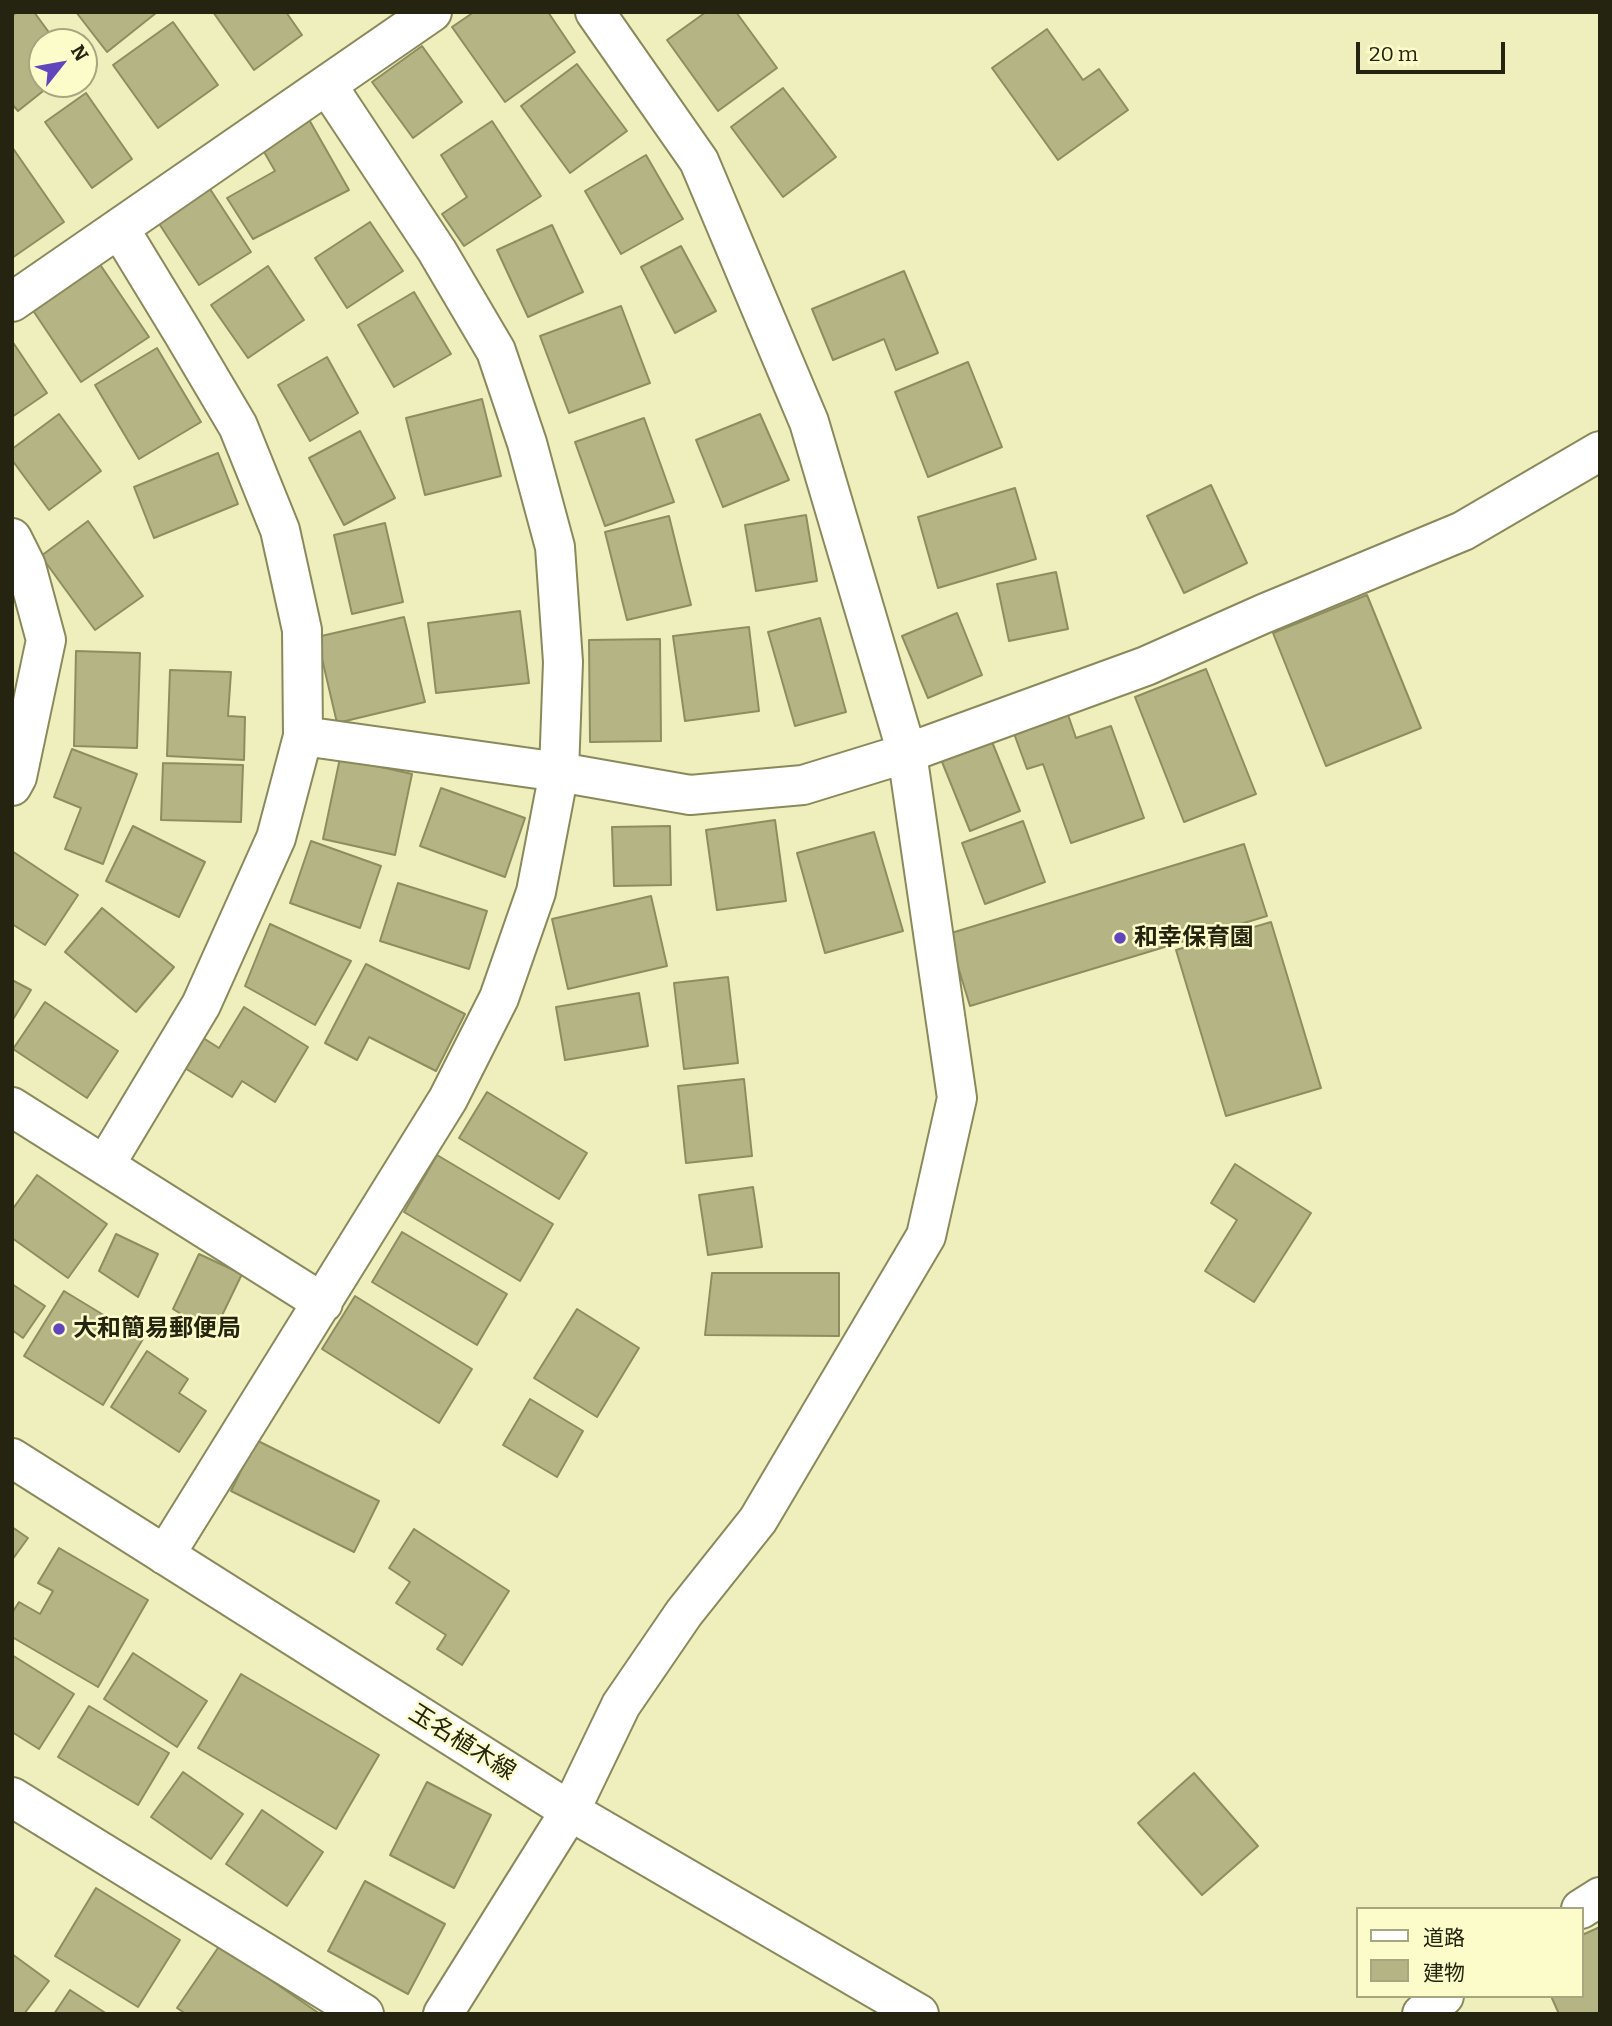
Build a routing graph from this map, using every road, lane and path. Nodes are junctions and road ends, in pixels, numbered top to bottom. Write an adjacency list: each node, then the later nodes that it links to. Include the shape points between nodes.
1 (432, 12): 3 (street)
2 (595, 12): 9 (street, via 699,161 783,359 809,422)
3 (327, 85): 4 (street); 10 (street, via 437,251 496,351 523,429 555,547 563,662)
4 (119, 228): 5 (street); 8 (street, via 238,426 280,530 302,630)
5 (12, 302)
6 (1600, 451): 9 (street, via 1463,531 1146,666)
7 (12, 538): 11 (street, via 26,566 46,640)
8 (303, 736): 10 (street); 13 (street, via 276,838 201,1006)
9 (907, 753): 10 (street, via 803,785 690,795); 18 (street, via 957,1098 926,1236 758,1520 684,1613 621,1705)
10 (559, 772): 14 (street, via 536,892 499,998 448,1099)
11 (12, 786)
12 (12, 1107): 13 (street)
13 (105, 1165): 14 (street)
14 (323, 1303): 16 (street)
15 (12, 1458): 16 (street, 玉名植木線)
16 (165, 1555): 18 (street, 玉名植木線)
17 (12, 1797): 22 (street)
18 (570, 1811): 23 (street); 24 (street, 玉名植木線)
19 (1600, 1897): 20 (street)
20 (1584, 1907)
21 (1442, 1998): 25 (street)
22 (364, 2014)
23 (443, 2014)
24 (919, 2014)
25 (1422, 2014)

